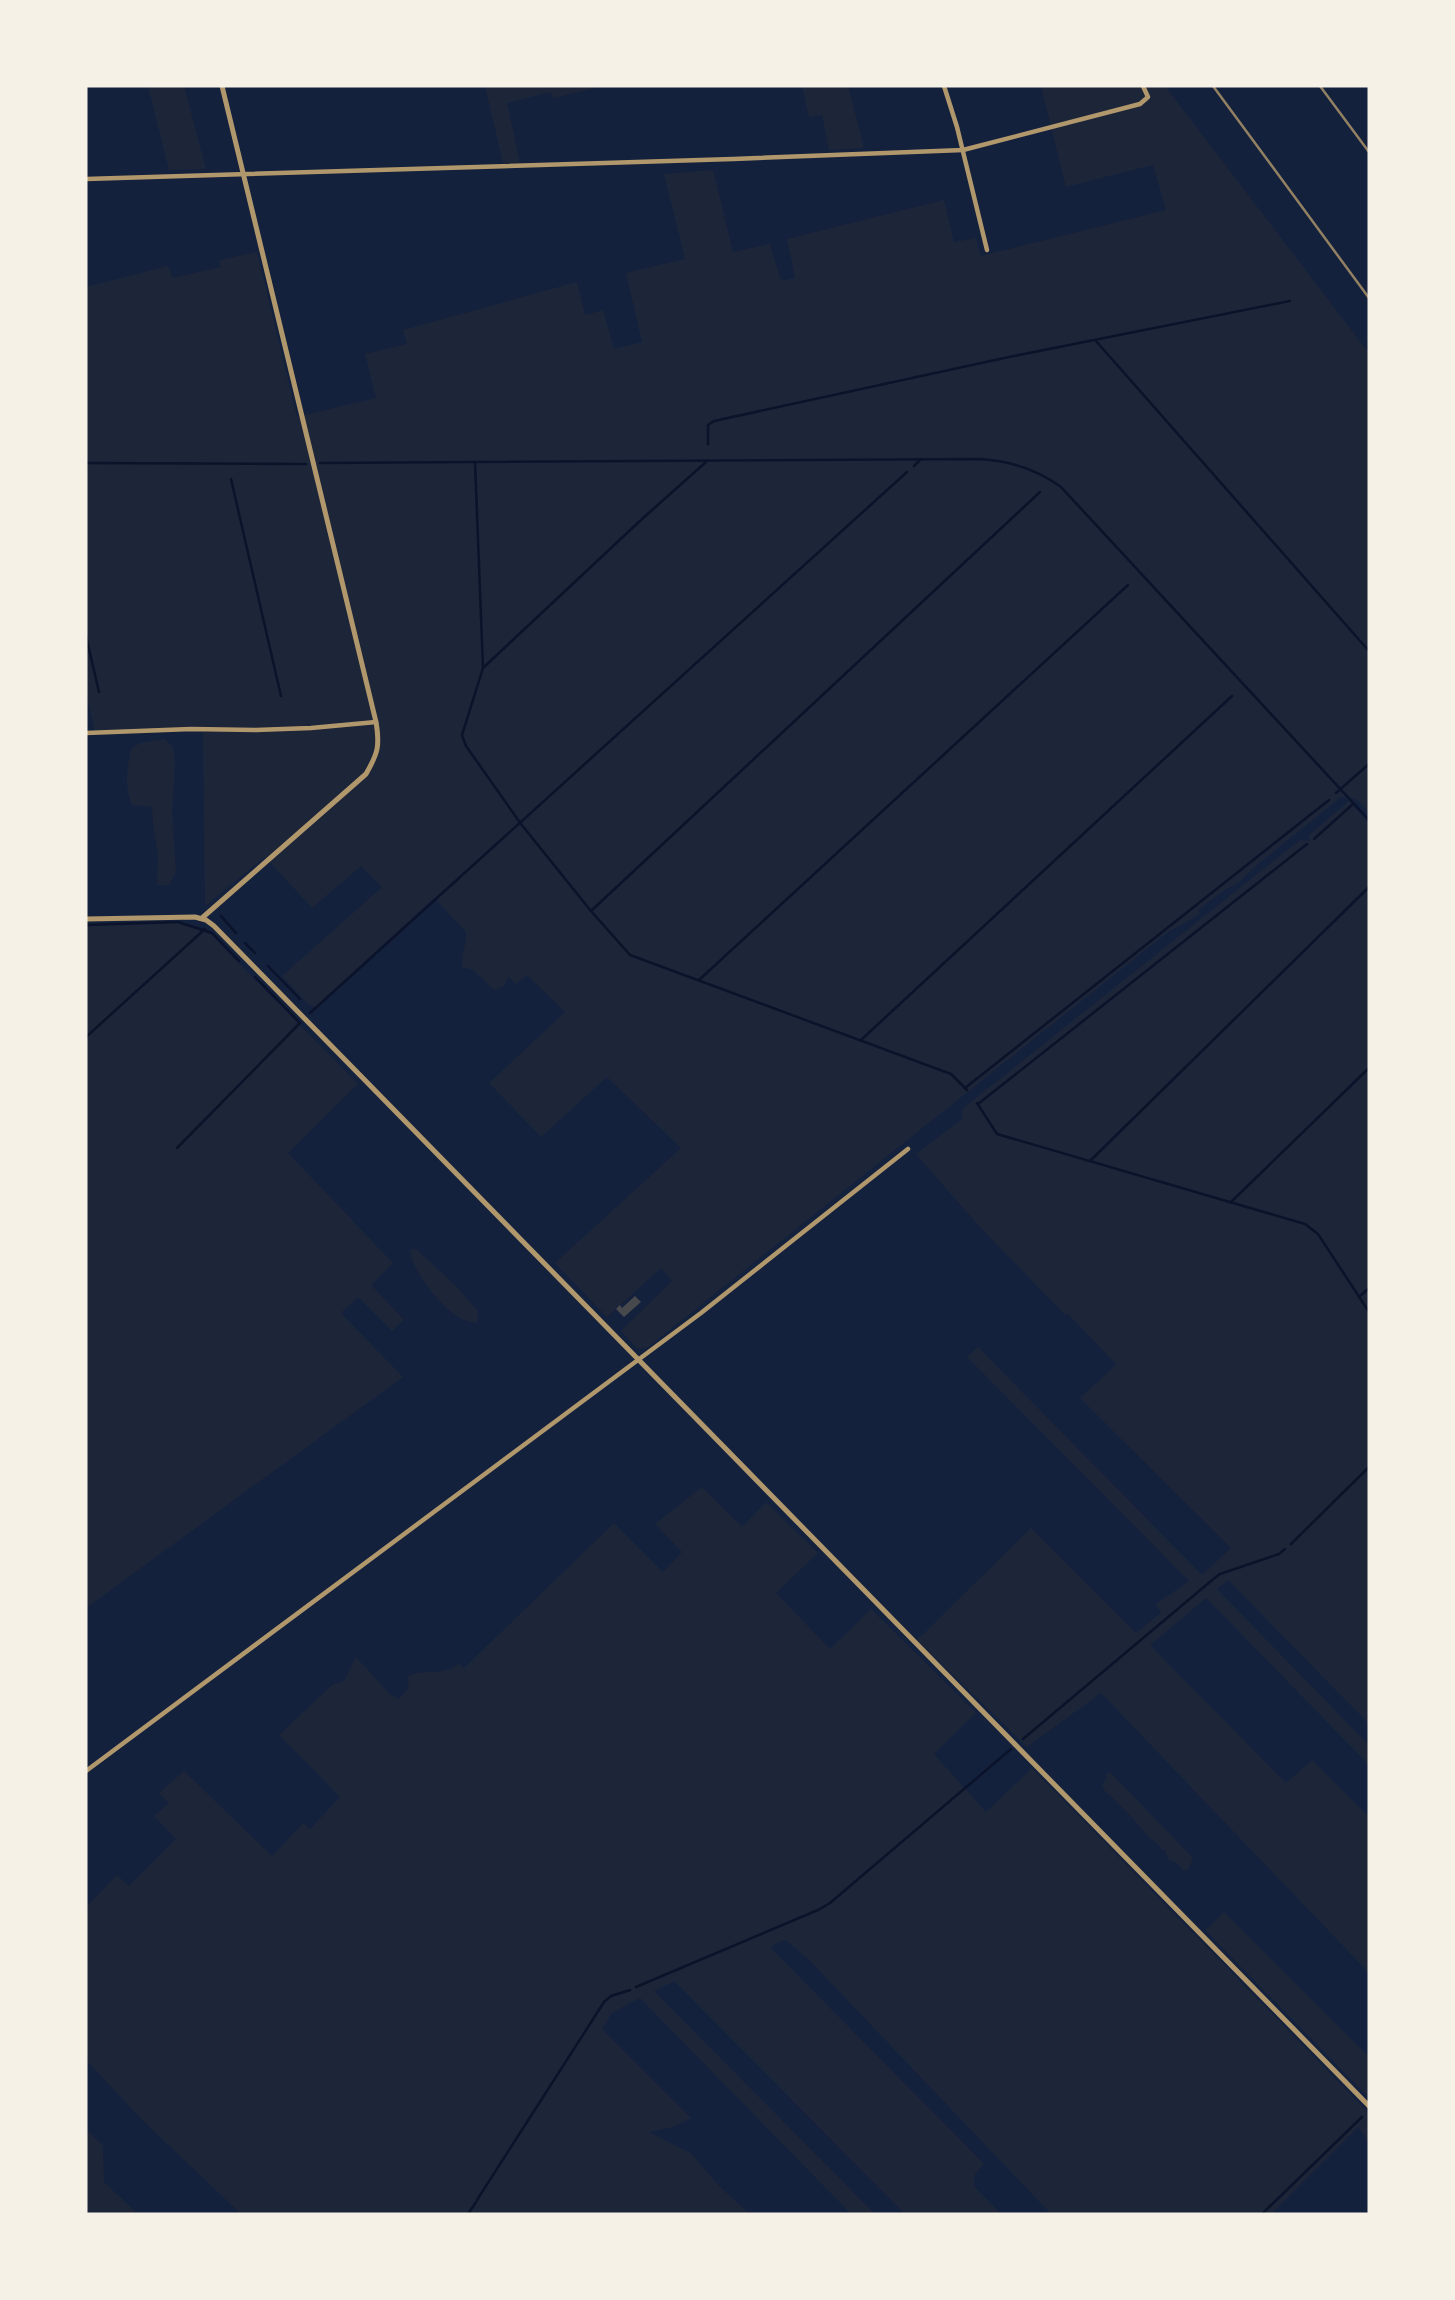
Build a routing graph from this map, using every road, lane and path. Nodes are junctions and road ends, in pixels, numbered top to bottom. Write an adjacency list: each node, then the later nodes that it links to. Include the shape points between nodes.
1 (222, 86): 5 (street)
2 (944, 86): 4 (street)
3 (1143, 86): 4 (street, via 1148,97 1140,104)
4 (963, 150): 5 (street); 7 (street)
5 (242, 175): 6 (street); 8 (street)
6 (86, 179)
7 (987, 250)
8 (376, 723): 9 (street); 10 (street, via 377,756 366,774)
9 (86, 733)
10 (202, 918): 11 (street); 13 (street)
11 (86, 919)
12 (908, 1149): 13 (street)
13 (638, 1359): 14 (street); 15 (street)
14 (86, 1771)
15 (1369, 2106)

